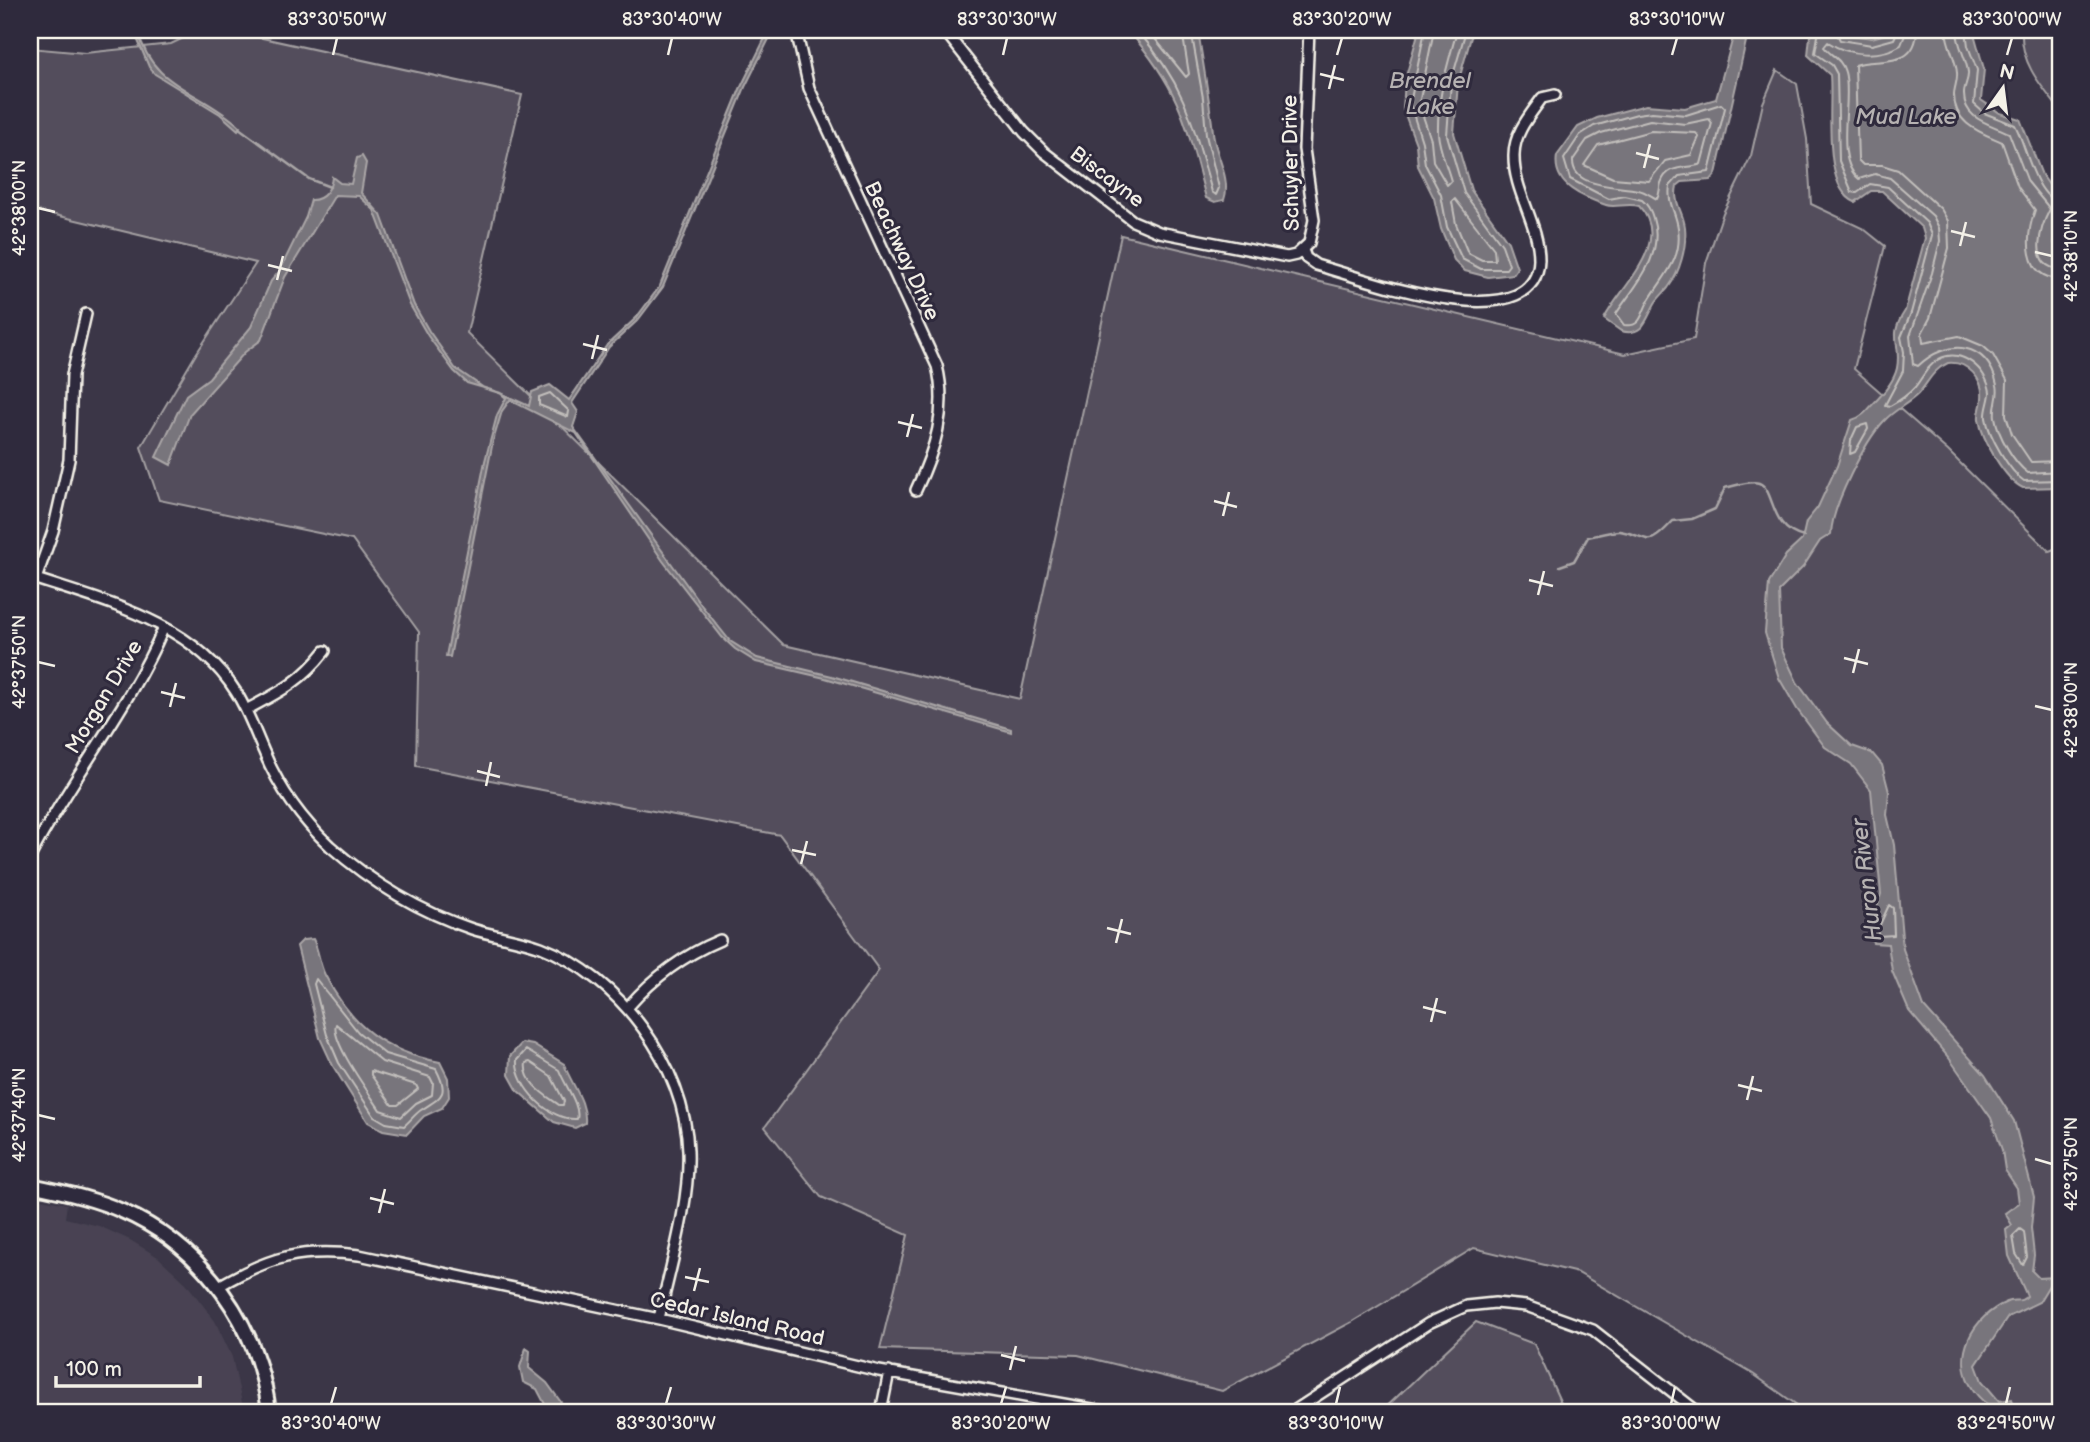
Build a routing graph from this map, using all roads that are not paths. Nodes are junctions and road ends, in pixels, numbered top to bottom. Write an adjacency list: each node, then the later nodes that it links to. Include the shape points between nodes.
1 (796, 30): 7 (street, Beachway Drive, via 809,88 943,388 932,457)
2 (944, 30): 5 (street, Biscayne, via 1024,132 1133,222 1264,255 1287,257)
3 (1309, 30): 5 (street, Schuyler Drive, via 1304,149 1314,220)
4 (1555, 95): 5 (street, via 1542,98 1523,125 1514,155 1539,257 1527,292 1495,302 1443,298 1316,265)
5 (1303, 250)
6 (86, 314): 8 (street, via 72,375 69,460 53,531)
7 (916, 490)
8 (33, 578): 9 (street)
9 (164, 627): 11 (street, via 215,664); 12 (street, Morgan Drive, via 136,685 68,787)
10 (325, 651): 11 (street, via 292,686)
11 (246, 710): 14 (street, via 289,800 316,833 358,871 402,900 471,929 542,947 600,981)
12 (30, 857)
13 (720, 940): 14 (street, via 688,954)
14 (628, 1007): 17 (street, via 657,1051 679,1101 688,1150)
15 (30, 1185): 16 (main road, via 96,1201 140,1219 178,1245)
16 (219, 1286): 17 (street, Cedar Island Road, via 294,1253 326,1251); 19 (main road, via 251,1343)
17 (659, 1319): 18 (street, Cedar Island Road)
18 (889, 1372): 20 (street); 21 (street, Cedar Island Road)
19 (269, 1412)
20 (881, 1412)
21 (1109, 1412)
22 (1292, 1412): 23 (street, via 1429,1323 1466,1306 1495,1303 1526,1306 1593,1330)
23 (1698, 1412)

